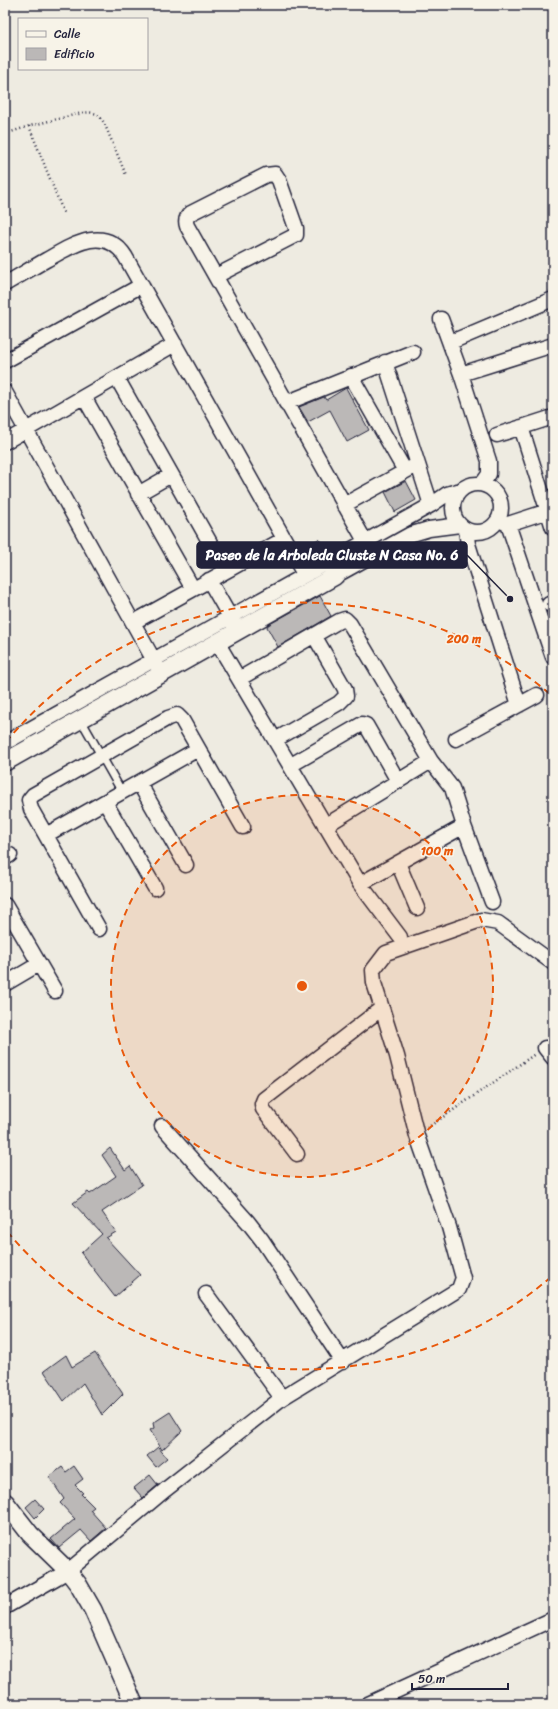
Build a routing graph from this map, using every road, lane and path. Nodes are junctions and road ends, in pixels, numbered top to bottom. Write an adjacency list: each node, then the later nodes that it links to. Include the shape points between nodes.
1 (29, 126): 2 (path); 3 (path, via 82,113 96,113 102,118); 4 (path)
2 (5, 134)
3 (126, 175)
4 (64, 214)
5 (216, 276): 5 (street, via 296,235 296,228 275,174 266,175 191,213 186,219 187,226); 21 (street)
6 (5, 284): 7 (street, via 80,242 105,240 113,242 121,250)
7 (142, 285): 11 (street); 14 (street)
8 (553, 299): 10 (street)
9 (441, 319): 10 (street)
10 (451, 342): 16 (street)
11 (175, 344): 18 (street); 39 (street)
12 (553, 345): 16 (street)
13 (413, 352): 15 (street)
14 (5, 361)
15 (385, 362): 17 (street); 27 (street)
16 (461, 374): 29 (street, via 489,461 489,474)
17 (351, 376): 21 (street); 27 (street)
18 (117, 378): 20 (street); 28 (street)
19 (5, 392): 24 (street)
20 (84, 397): 24 (street); 32 (street)
21 (286, 403): 33 (street)
22 (553, 417): 23 (street)
23 (521, 427): 25 (street); 31 (street)
24 (26, 429): 26 (street); 47 (street)
25 (497, 435)
26 (5, 442)
27 (411, 468): 33 (street); 34 (street)
28 (171, 475): 32 (street); 42 (street)
29 (482, 484): 30 (street, via 467,486); 36 (street, via 495,492 499,498)
30 (461, 490): 34 (street, via 447,494); 37 (street, via 453,503 456,519)
31 (548, 492): 35 (street)
32 (138, 494): 45 (street)
33 (344, 505): 40 (street)
34 (430, 505): 40 (street)
35 (548, 511): 36 (street); 38 (street)
36 (503, 522): 37 (street, via 487,530 473,532); 51 (street)
37 (463, 528): 41 (street, via 428,529); 56 (street)
38 (553, 528)
39 (284, 539): 42 (street); 43 (street)
40 (365, 541): 41 (street)
41 (331, 569): 43 (street); 48 (street)
42 (226, 571): 44 (street)
43 (304, 574): 46 (street)
44 (209, 580): 45 (street); 46 (street)
45 (193, 589): 47 (street)
46 (230, 617): 48 (street); 52 (street)
47 (134, 622): 52 (street)
48 (241, 630): 50 (street)
49 (314, 637): 54 (street); 59 (street, via 345,689 346,696 339,703); 63 (street, via 339,621 345,619 350,624)
50 (217, 642): 53 (street); 54 (street)
51 (553, 657)
52 (154, 658): 53 (street); 60 (street)
53 (161, 674): 57 (street)
54 (239, 679): 59 (street)
55 (538, 695): 56 (street)
56 (519, 705): 58 (street)
57 (81, 719): 62 (lane); 64 (street)
58 (456, 739)
59 (275, 740): 65 (street)
60 (5, 743)
61 (198, 749): 62 (street, via 182,720 175,715); 67 (street); 72 (street)
62 (101, 755): 68 (lane); 73 (street, via 30,798 31,809)
63 (431, 761): 66 (street); 71 (street, via 452,788)
64 (5, 762)
65 (291, 765): 66 (street, via 362,724 366,725); 70 (street)
66 (398, 781): 70 (street)
67 (139, 783): 68 (street); 75 (street)
68 (122, 792): 69 (street)
69 (105, 802): 73 (street); 77 (street)
70 (325, 826): 76 (street)
71 (464, 826): 74 (street); 78 (street)
72 (243, 827)
73 (46, 836): 81 (street)
74 (398, 863): 76 (street); 80 (street)
75 (186, 865)
76 (360, 884): 82 (street)
77 (155, 888)
78 (492, 902)
79 (5, 905): 84 (street)
80 (418, 908)
81 (99, 929)
82 (400, 936)
83 (553, 963): 87 (street, via 498,923 481,920 386,953 373,970 374,983)
84 (39, 964): 85 (street); 86 (street)
85 (5, 984)
86 (55, 991)
87 (382, 1008): 90 (street); 91 (street, via 264,1099 263,1109)
88 (549, 1053): 90 (path)
89 (162, 1126): 93 (street, via 262,1240)
90 (417, 1136): 93 (street, via 449,1227 463,1278 462,1284)
91 (297, 1154)
92 (206, 1294): 94 (street)
93 (343, 1362): 94 (street)
94 (282, 1398): 96 (street, via 171,1485)
95 (5, 1502): 96 (street, via 30,1534)
96 (68, 1571): 97 (street); 99 (street, via 93,1610)
97 (5, 1607)
98 (553, 1619): 100 (street)
99 (134, 1704)
100 (368, 1704)

